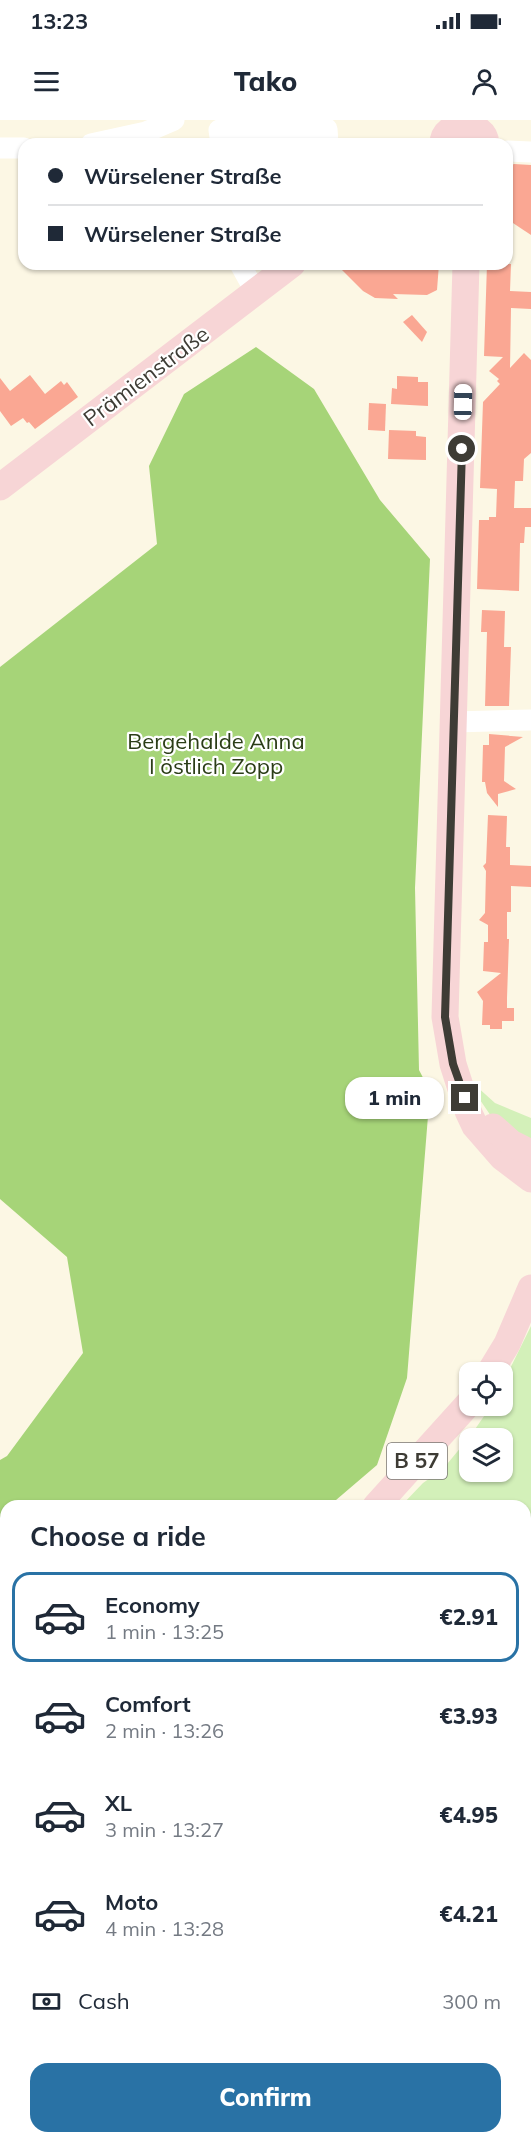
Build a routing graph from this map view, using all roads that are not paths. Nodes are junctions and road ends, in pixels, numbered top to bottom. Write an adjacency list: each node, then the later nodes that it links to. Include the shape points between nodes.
1 (174, 120): 4 (street)
2 (442, 137): 3 (main road, via 460,121 471,122)
3 (499, 137)
4 (118, 138)
5 (220, 138): 6 (street, via 219,130 327,129)
6 (328, 138)
7 (0, 148): 8 (street)
8 (18, 148)
9 (262, 270): 11 (main road, Prämienstraße)
10 (466, 270): 14 (main road)
11 (247, 273): 12 (main road, Prämienstraße)
12 (0, 487)
13 (531, 720): 14 (street)
14 (453, 722): 15 (main road, via 445,1017 450,1053)
15 (461, 1085): 16 (main road, via 496,1131); 17 (main road, via 476,1126 502,1157)
16 (530, 1152)
17 (531, 1179)
18 (531, 1288): 19 (main road)
19 (496, 1362)
20 (459, 1414): 21 (main road, B 57)
21 (381, 1500)

